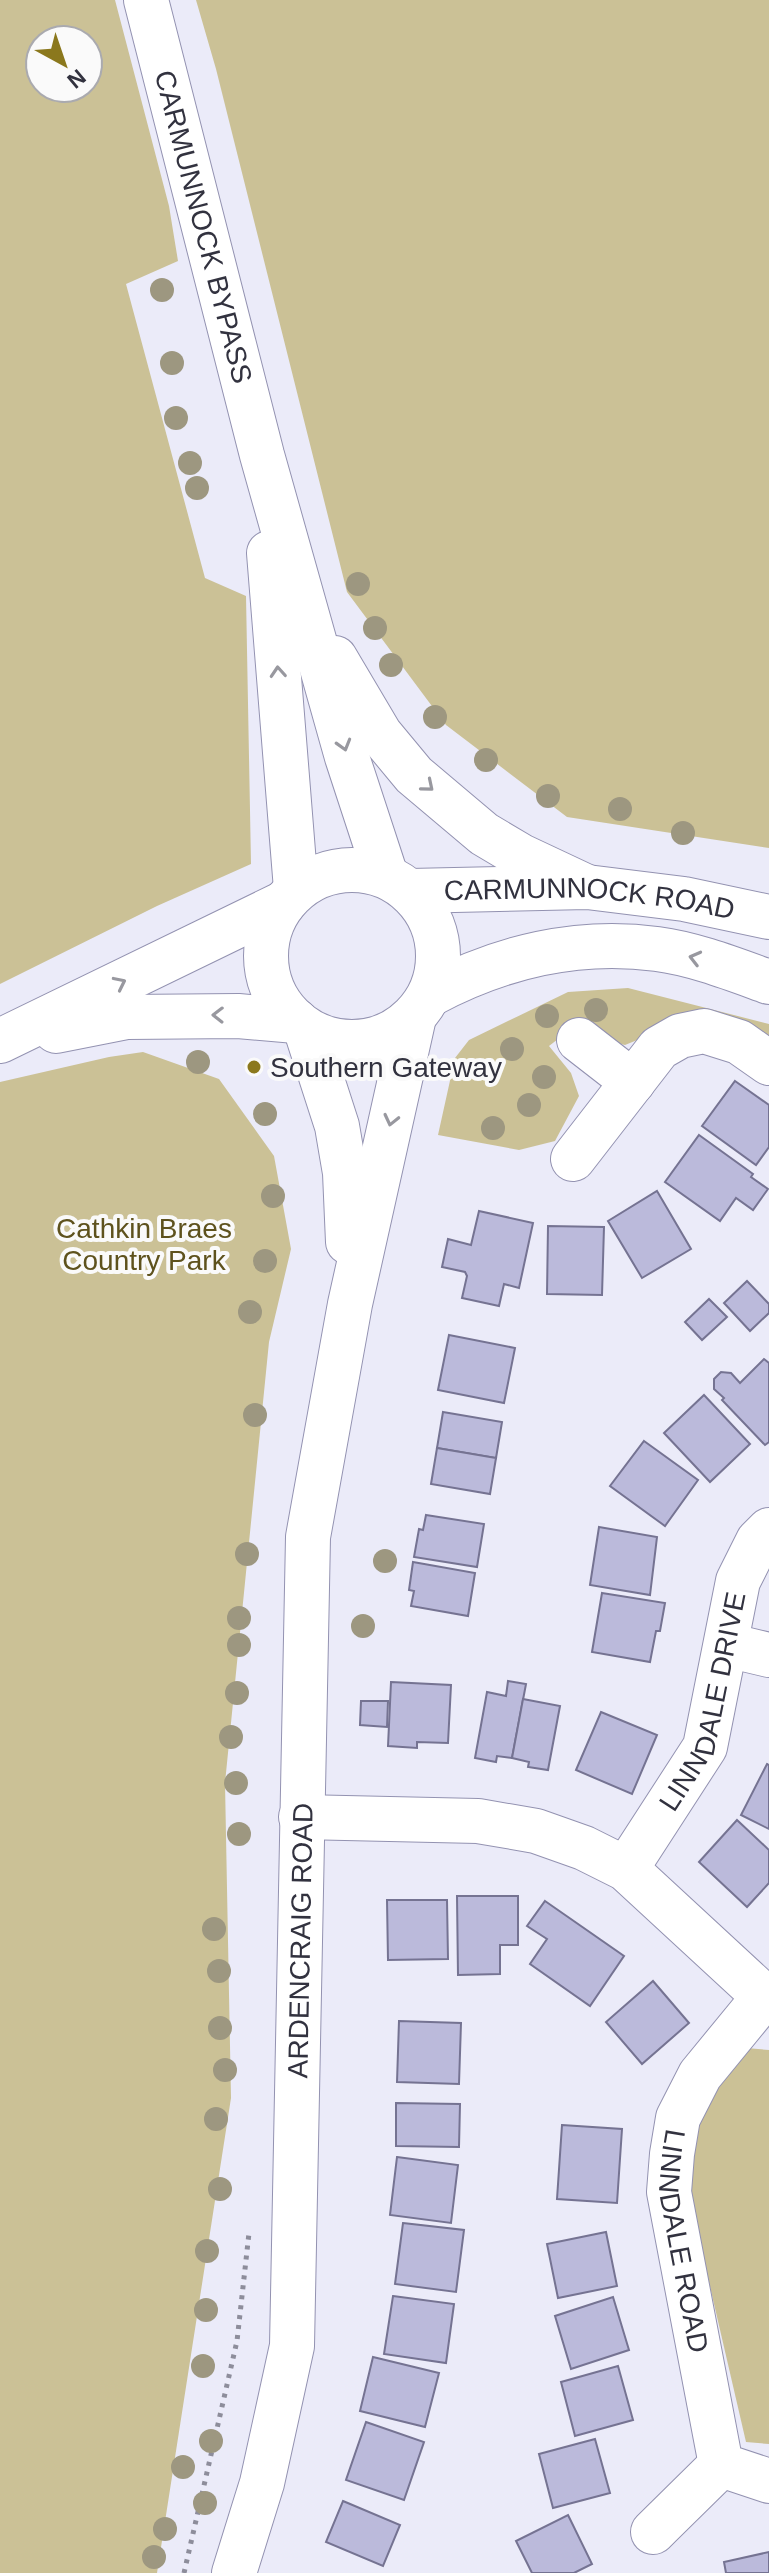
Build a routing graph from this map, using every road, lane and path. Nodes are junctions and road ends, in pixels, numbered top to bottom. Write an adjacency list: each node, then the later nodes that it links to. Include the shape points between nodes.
1 (146, 0): 2 (street, CARMUNNOCK BYPASS)
2 (262, 455): 3 (street, CARMUNNOCK BYPASS); 6 (street, CARMUNNOCK BYPASS, one-way to 2)
3 (305, 608): 4 (street, CARMUNNOCK BYPASS, one-way to 4, via 347,757); 5 (street, one-way to 5, via 380,734 414,775 484,834)
4 (398, 884): 5 (street, CARMUNNOCK ROAD); 6 (street, via 359,870 331,872); 9 (street, via 428,913 438,939 438,967)
5 (587, 887): 7 (street, CARMUNNOCK ROAD)
6 (290, 896): 10 (street, via 271,928 266,955 270,985); 12 (street, one-way to 6)
7 (769, 917)
8 (769, 982): 9 (street, CARMUNNOCK ROAD, one-way to 9, via 659,949 601,944 544,951 466,975)
9 (423, 1006): 10 (street, via 390,1034 363,1043 333,1041); 16 (street, ARDENCRAIG ROAD, one-way to 16)
10 (301, 1026): 12 (street, one-way to 12, via 226,1015 127,1017); 16 (street, ARDENCRAIG ROAD, via 337,1126 345,1173)
11 (579, 1040): 14 (street)
12 (0, 1042)
13 (769, 1063): 14 (street, via 739,1042 704,1031 659,1048)
14 (633, 1082): 15 (street)
15 (573, 1159)
16 (350, 1304): 20 (street, ARDENCRAIG ROAD, via 308,1537)
17 (769, 1530): 18 (street, LINNDALE DRIVE, via 738,1581)
18 (727, 1645): 19 (street); 21 (street, LINNDALE DRIVE, via 705,1747)
19 (769, 1655)
20 (301, 1817): 21 (street, via 478,1821 536,1831); 28 (street, ARDENCRAIG ROAD, via 292,2346 262,2483)
21 (626, 1869): 22 (street)
22 (766, 1999): 24 (street, LINNDALE ROAD, via 700,2075 678,2118 672,2154 669,2192)
23 (250, 2219): 27 (path, via 237,2341)
24 (721, 2465): 25 (street); 26 (street)
25 (769, 2481)
26 (653, 2532)
27 (184, 2573)
28 (234, 2573)

